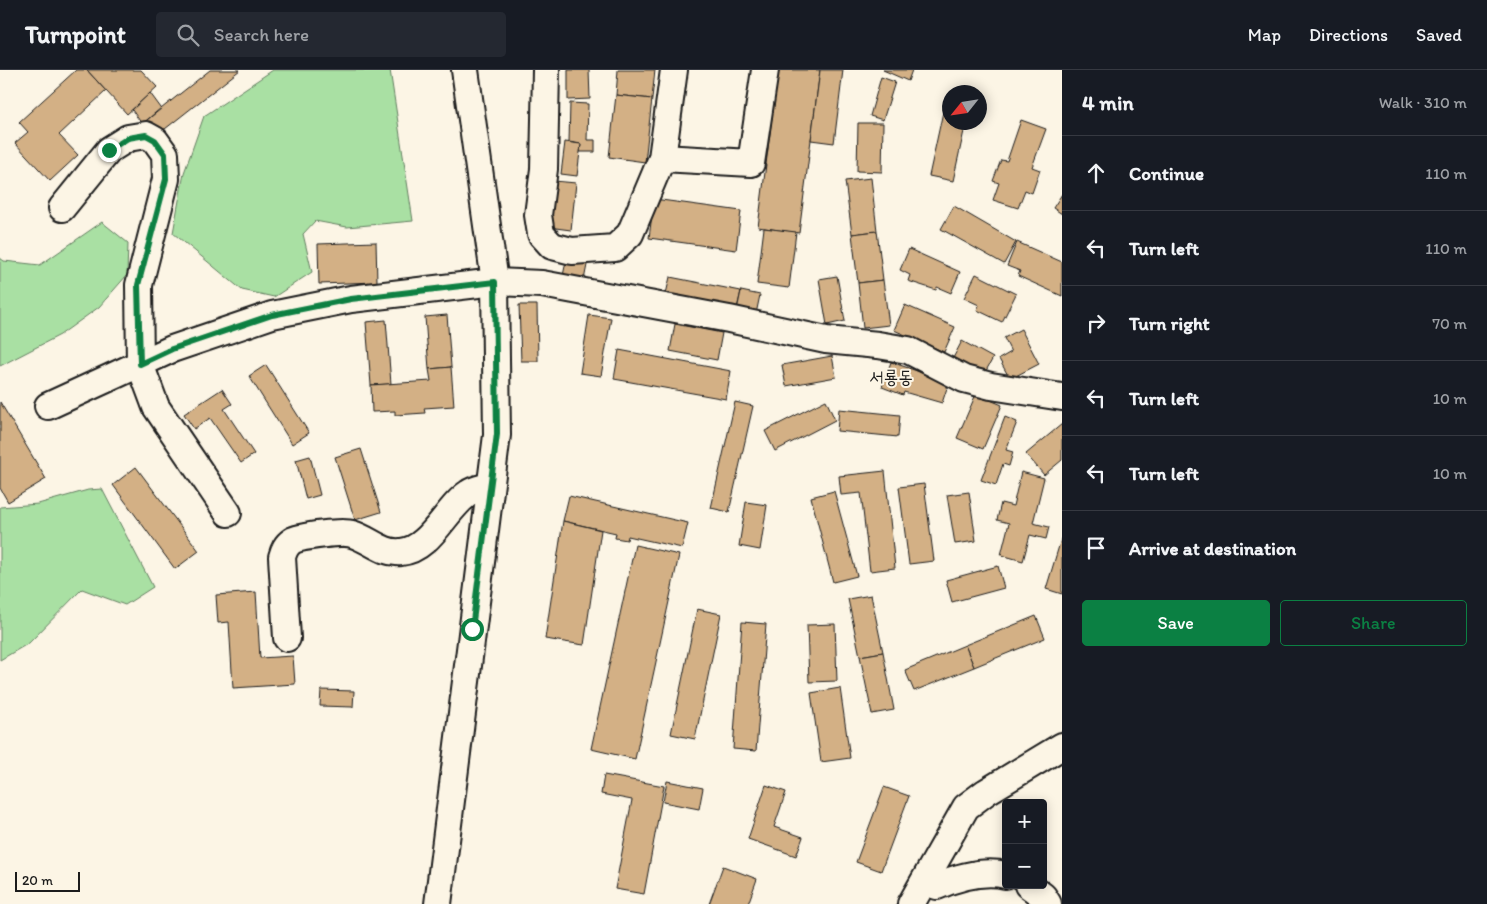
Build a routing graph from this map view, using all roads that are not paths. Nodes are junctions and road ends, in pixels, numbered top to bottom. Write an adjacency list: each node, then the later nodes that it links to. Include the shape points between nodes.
1 (465, 70): 7 (street)
2 (546, 70): 5 (street, via 544,168 538,215 541,234 552,246 572,251 615,248 630,234)
3 (674, 70): 5 (street)
4 (765, 70): 5 (street, via 751,162)
5 (662, 158)
6 (62, 208): 8 (street, via 109,150 128,138 146,135 155,140 165,154 166,179 138,285)
7 (495, 282): 8 (street, via 351,299 272,315 172,349); 9 (street, via 542,284 826,340 908,350 964,379); 11 (street, via 497,434)
8 (140, 364): 10 (street); 12 (street, via 156,407)
9 (1062, 397)
10 (48, 406)
11 (490, 486): 13 (street, via 470,491 420,545 404,552 389,552 351,533 302,537 291,542 282,557); 18 (street)
12 (228, 513)
13 (287, 638)
14 (1062, 746): 17 (street, via 966,807)
15 (1002, 875): 17 (street, via 993,872 953,879)
16 (1033, 889): 20 (street)
17 (936, 891): 19 (street)
18 (438, 904)
19 (911, 904)
20 (1048, 904)

